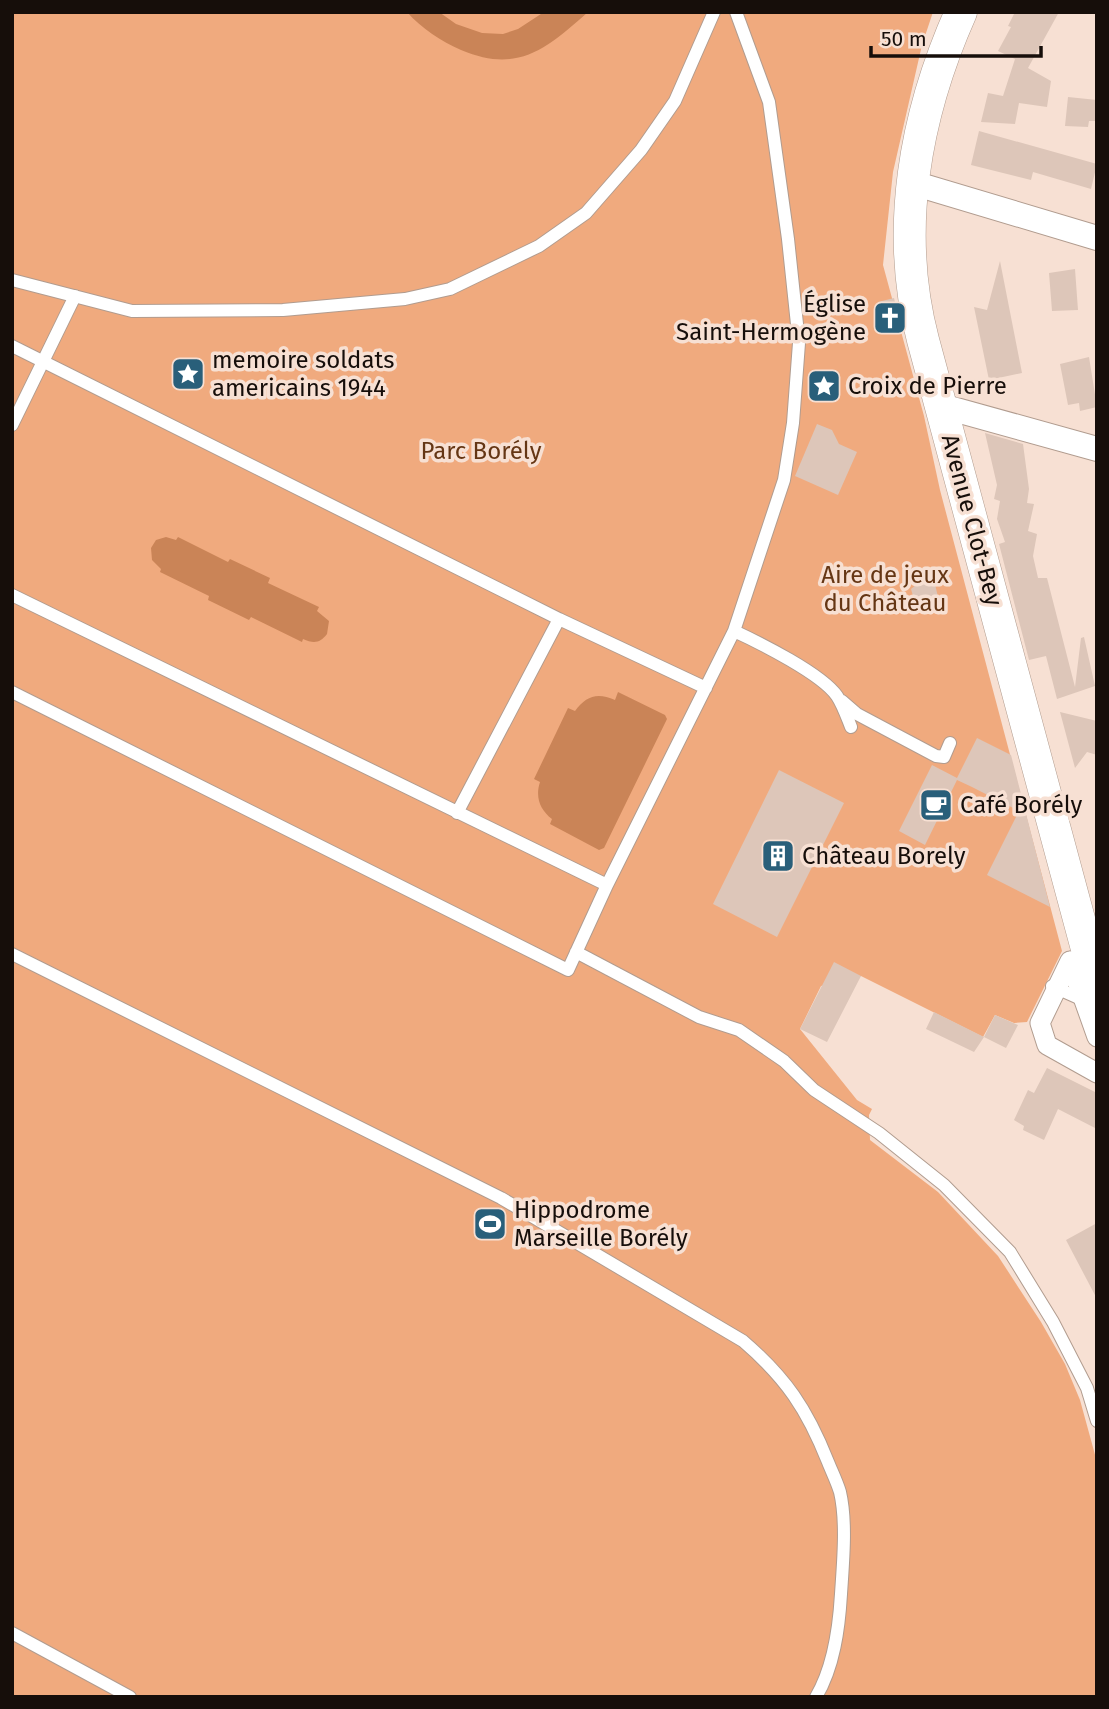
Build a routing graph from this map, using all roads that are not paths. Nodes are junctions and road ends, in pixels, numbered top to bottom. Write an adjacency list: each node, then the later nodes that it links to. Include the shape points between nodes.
1 (714, 12): 7 (lane, via 675,101 641,150 586,213 538,246 450,289 405,299 283,310 132,311)
2 (736, 12): 15 (lane, via 769,102 799,343 784,480)
3 (961, 12): 4 (street, Avenue Clot-Bey, via 930,89)
4 (913, 183): 5 (street); 10 (street, Avenue Clot-Bey, via 913,288)
5 (1097, 238)
6 (12, 280): 7 (lane)
7 (75, 296): 9 (lane)
8 (12, 346): 9 (lane)
9 (44, 362): 11 (lane); 14 (lane)
10 (942, 406): 12 (street); 26 (street, Avenue Clot-Bey)
11 (12, 425)
12 (1097, 449)
13 (12, 595): 21 (lane)
14 (559, 619): 16 (lane); 21 (lane)
15 (734, 631): 16 (lane); 18 (lane, via 823,682)
16 (706, 688): 22 (lane)
17 (12, 692): 23 (lane, via 568,970)
18 (837, 696): 19 (lane); 20 (lane, via 857,714 936,756 944,757)
19 (851, 727)
20 (950, 743)
21 (457, 813): 22 (lane)
22 (607, 885): 23 (lane)
23 (576, 951): 29 (lane, via 699,1017 740,1030 944,1185 1010,1252 1076,1366)
24 (12, 954): 32 (lane, via 501,1198 760,1355 794,1394 817,1434 840,1492 844,1552 838,1629)
25 (1054, 987): 26 (lane); 26 (street, via 1070,961); 28 (street, via 1040,1023 1047,1045)
26 (1092, 997): 27 (street)
27 (1097, 1037)
28 (1097, 1073)
29 (1097, 1421)
30 (12, 1633): 31 (lane)
31 (130, 1697)
32 (816, 1697)

